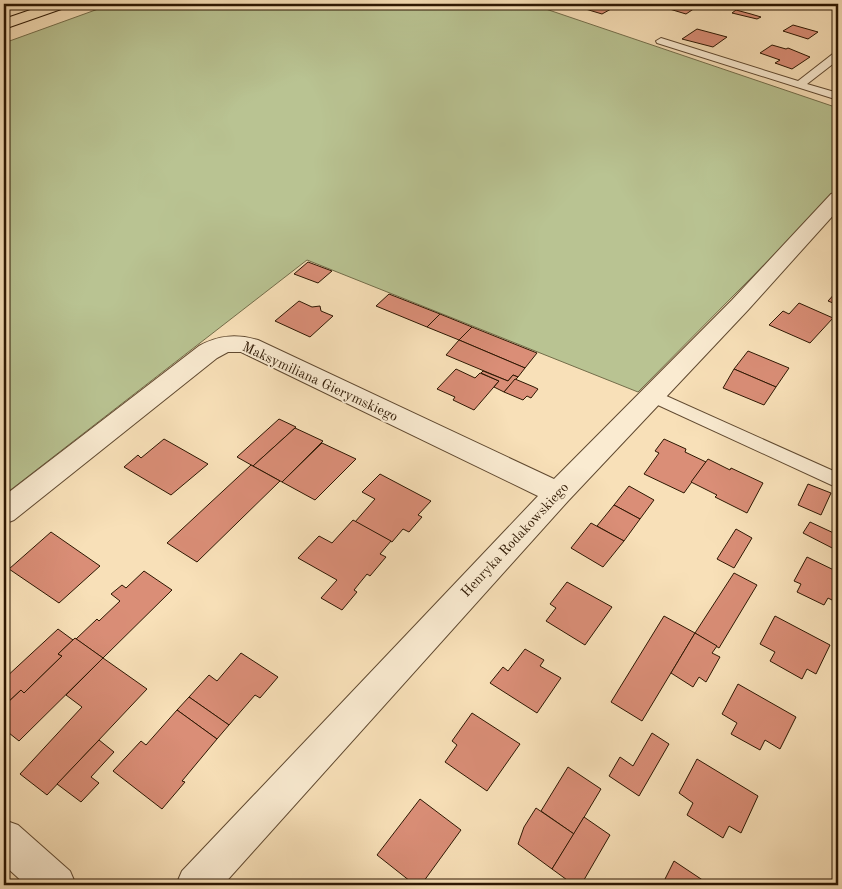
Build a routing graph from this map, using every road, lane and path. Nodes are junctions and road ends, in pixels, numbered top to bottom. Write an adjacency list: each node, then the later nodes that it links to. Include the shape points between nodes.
1 (62, 4): 2 (highway)
2 (4, 24)
3 (661, 41): 5 (lane)
4 (838, 55): 5 (lane)
5 (799, 85): 6 (lane)
6 (838, 97)
7 (838, 198): 8 (street, Henryka Rodakowskiego)
8 (653, 396): 9 (lane); 10 (street, Henryka Rodakowskiego)
9 (838, 481)
10 (558, 493): 11 (street, Maksymiliana Gierymskiego, via 249,346 232,344 208,352); 14 (street, Henryka Rodakowskiego)
11 (4, 512)
12 (4, 839): 13 (street)
13 (56, 885)
14 (196, 885)

